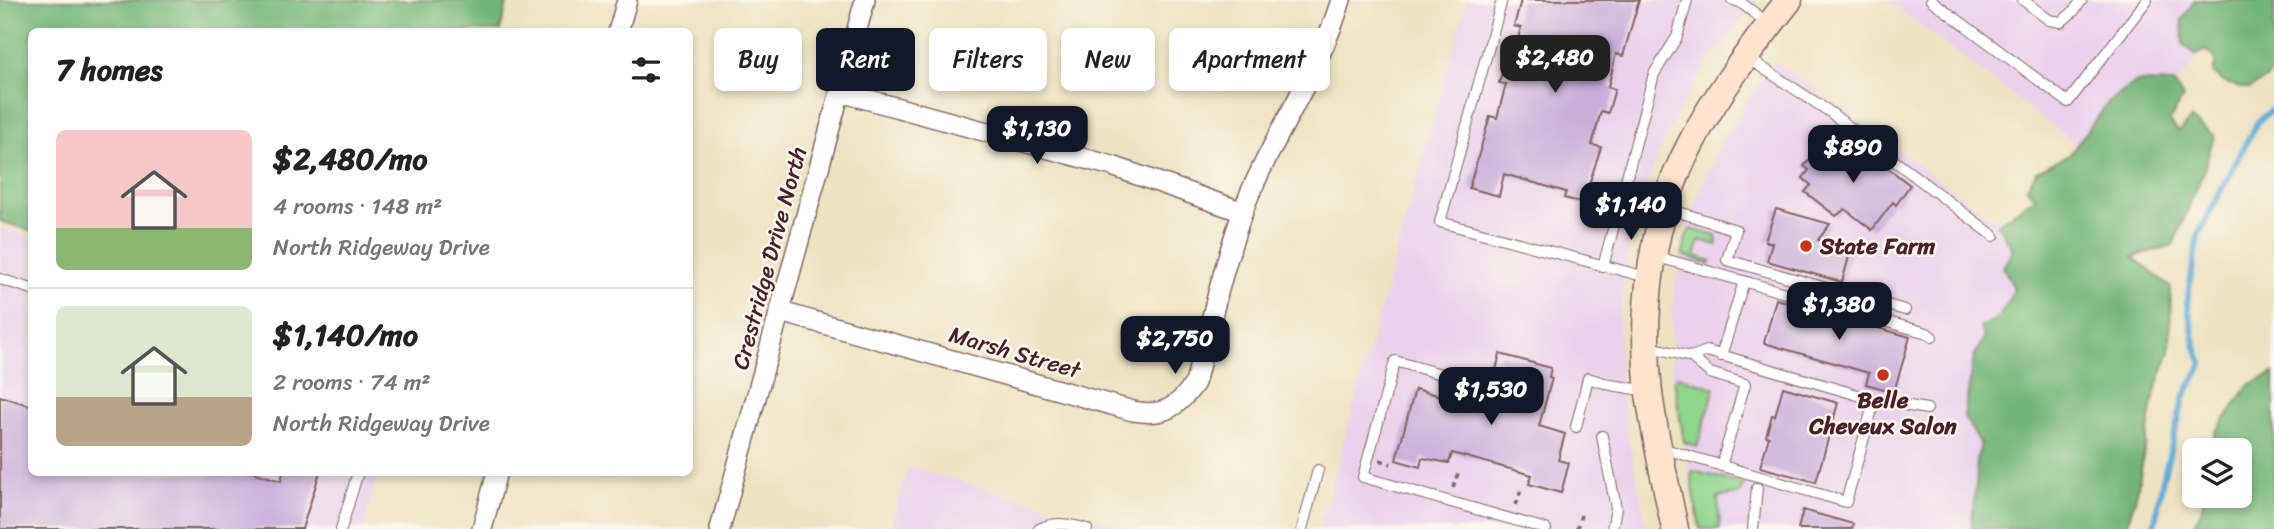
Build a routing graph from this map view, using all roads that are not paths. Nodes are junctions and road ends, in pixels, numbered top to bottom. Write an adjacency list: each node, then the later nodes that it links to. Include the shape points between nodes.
1 (627, 0): 13 (street)
2 (865, 0): 15 (street, Crestridge Drive North)
3 (1341, 0): 17 (street, Marsh Street, via 1326,44)
4 (1502, 0): 19 (lane, via 1440,222)
5 (1687, 0): 19 (lane, via 1677,37 1654,74)
6 (1732, 0): 12 (lane)
7 (1789, 0): 12 (street)
8 (1931, 0): 11 (lane, via 2068,102)
9 (2023, 0): 10 (lane, via 2049,20 2061,22)
10 (2082, 0)
11 (2147, 0)
12 (1770, 25): 14 (street)
13 (619, 28)
14 (1745, 57): 16 (street, via 1689,146); 18 (lane, via 1827,110)
15 (840, 92): 17 (street, via 1112,166); 25 (street, Crestridge Drive North)
16 (1666, 208): 20 (street); 24 (lane, via 1736,230 1727,260)
17 (1243, 212): 25 (street, Marsh Street, via 1195,383 1168,410 1133,411)
18 (1994, 236)
19 (1603, 267): 20 (lane)
20 (1652, 267): 22 (lane); 27 (street)
21 (0, 279): 23 (lane)
22 (1744, 281): 26 (lane); 28 (lane)
23 (28, 288)
24 (1905, 310)
25 (781, 312): 44 (street, Crestridge Drive North)
26 (1932, 337)
27 (1647, 346): 29 (lane); 31 (street)
28 (1721, 356): 29 (lane, via 1707,351); 33 (lane, via 1875,400)
29 (1691, 357): 37 (lane, via 1710,373 1745,384)
30 (1469, 382): 48 (lane, via 1395,361 1363,477)
31 (1649, 391): 34 (lane, via 1588,378); 36 (street)
32 (1872, 409): 37 (lane, via 1846,502)
33 (1927, 410)
34 (1576, 427)
35 (1602, 436): 49 (lane, via 1616,508)
36 (1659, 447): 37 (lane); 50 (street)
37 (1721, 466)
38 (1318, 470): 47 (lane)
39 (357, 476): 42 (lane)
40 (496, 476): 43 (street)
41 (1757, 488): 51 (lane)
42 (341, 529)
43 (482, 529)
44 (720, 529)
45 (1039, 529): 46 (lane, via 1055,523)
46 (1087, 529)
47 (1302, 529)
48 (1546, 529)
49 (1612, 529)
50 (1675, 529)
51 (1753, 529)

